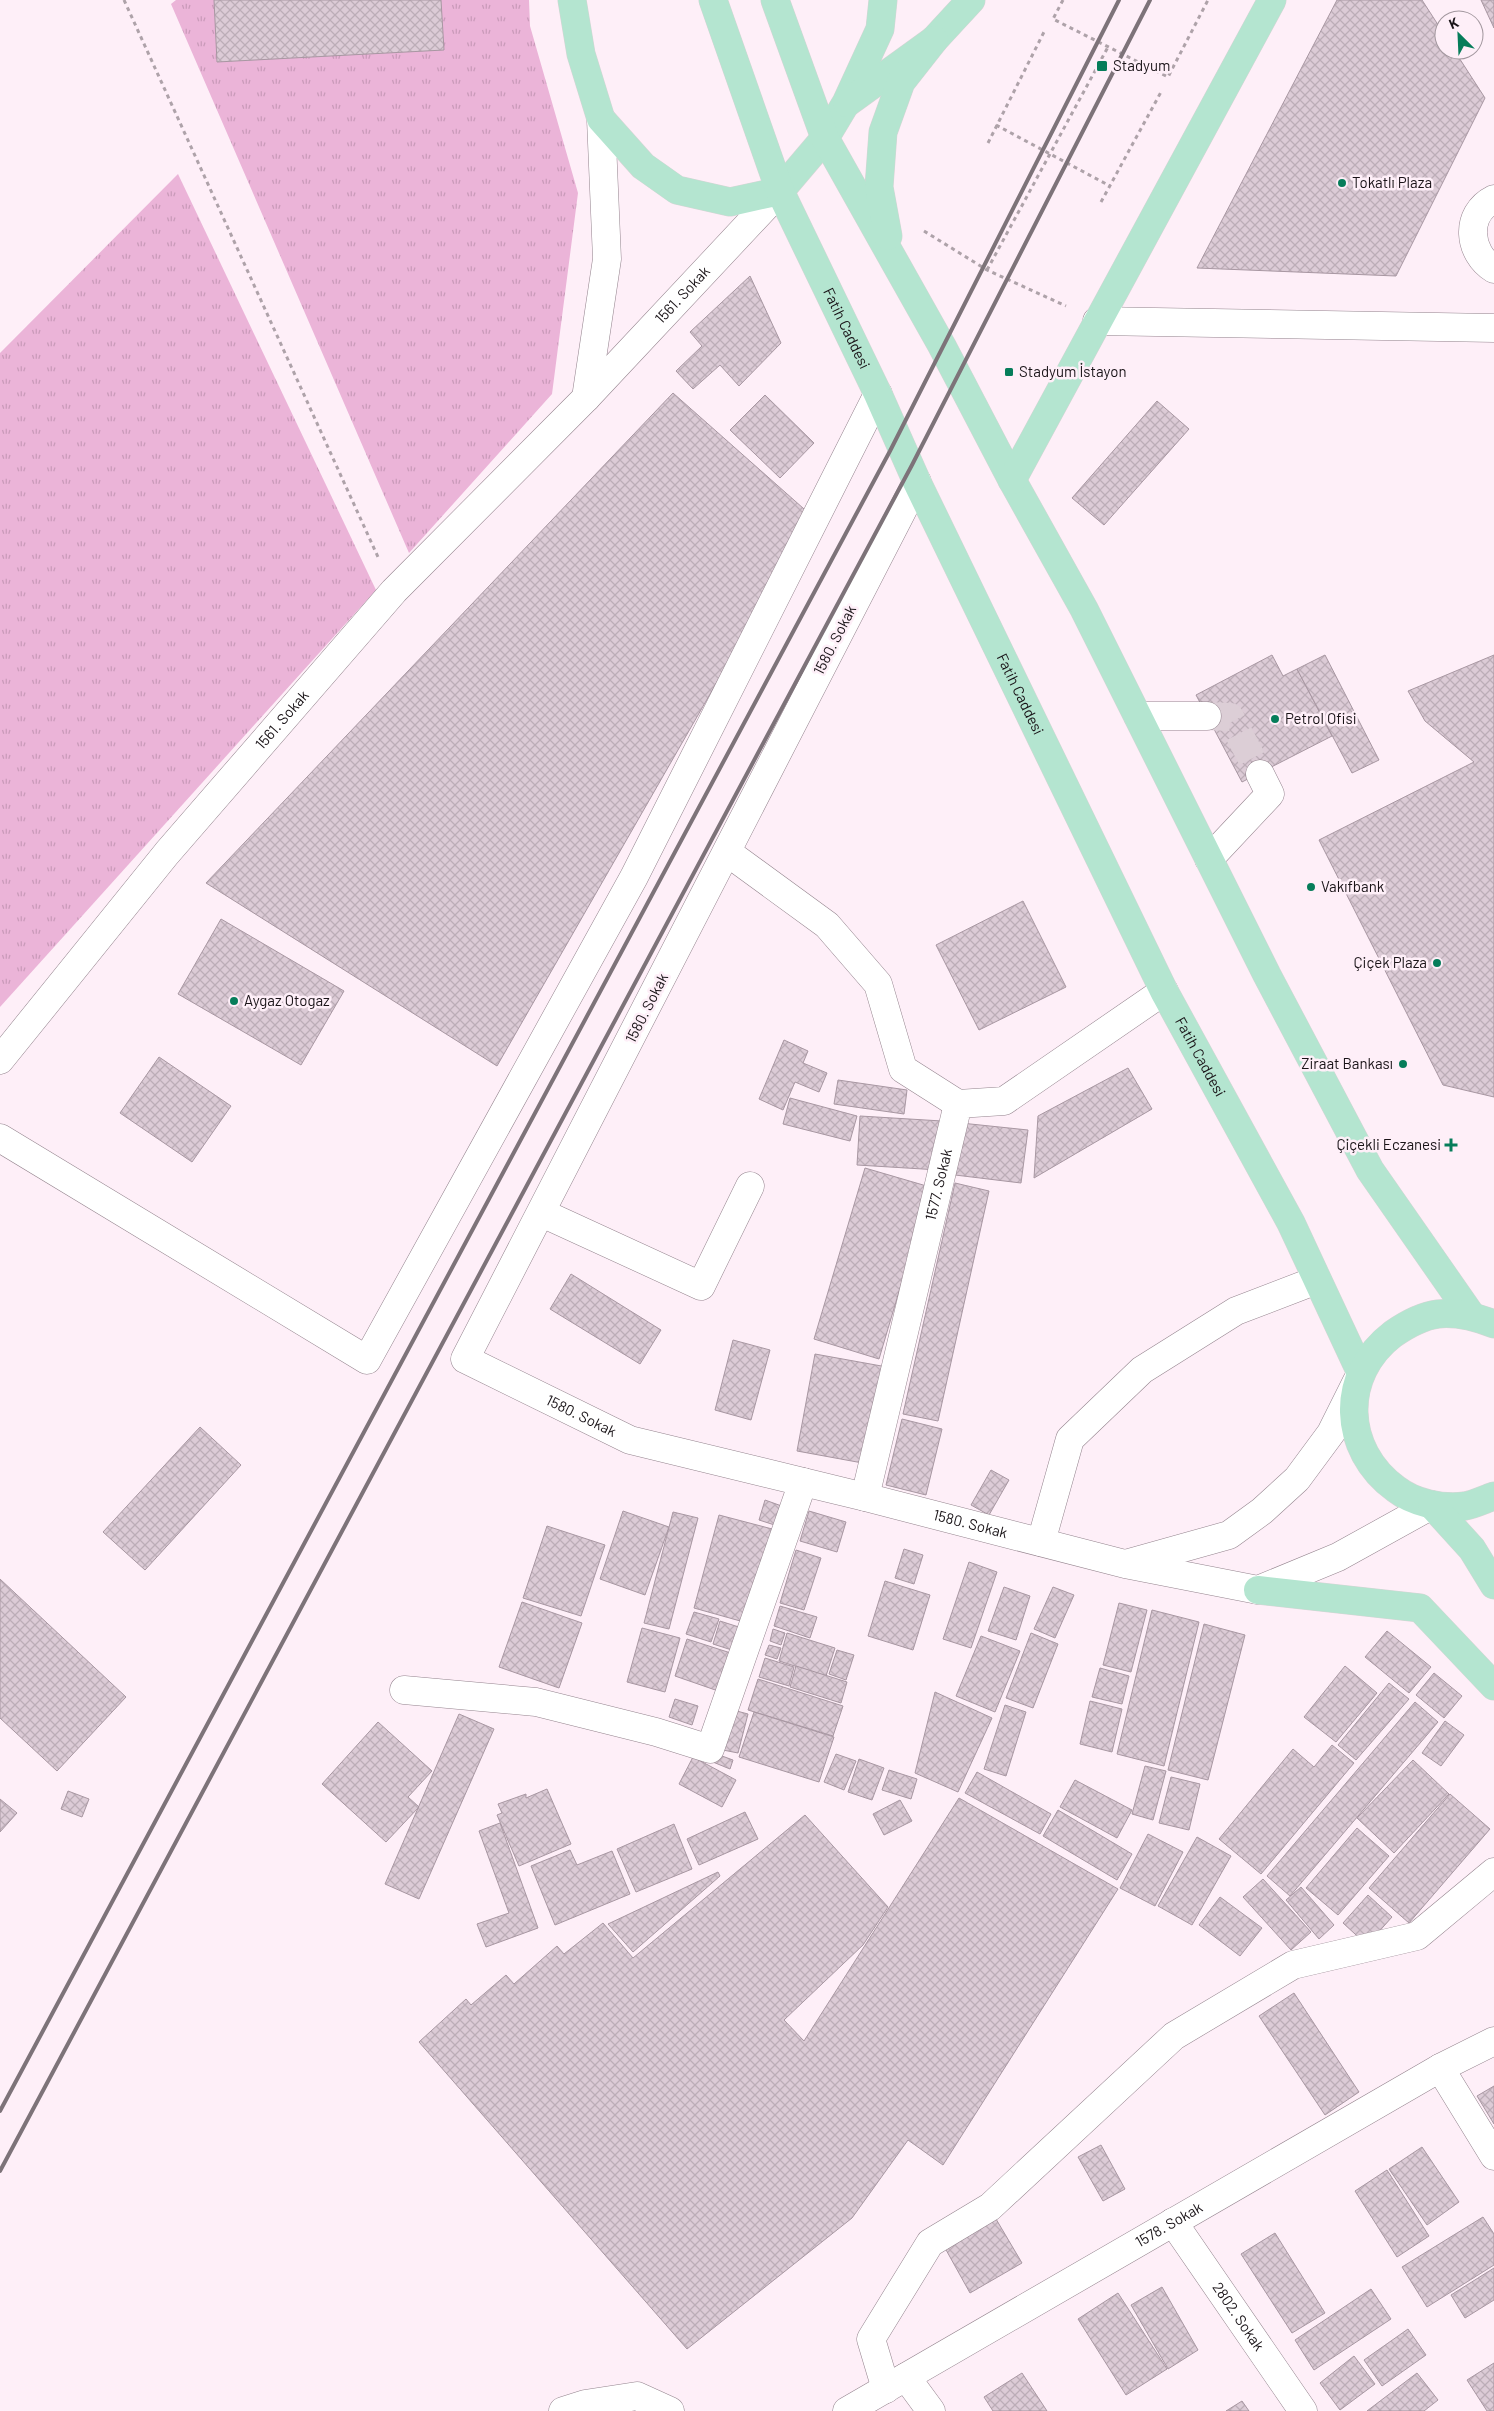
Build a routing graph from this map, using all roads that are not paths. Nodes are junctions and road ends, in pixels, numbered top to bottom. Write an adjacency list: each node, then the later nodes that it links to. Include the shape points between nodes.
1 (572, 0): 9 (main road, via 582,54)
2 (713, 0): 11 (main road, Fatih Caddesi)
3 (775, 0): 10 (main road)
4 (883, 0): 8 (main road, via 880,29)
5 (971, 0): 7 (main road)
6 (1272, 0): 15 (main road)
7 (934, 40): 8 (main road); 13 (main road, via 901,82 883,132 879,187)
8 (846, 103): 10 (main road)
9 (601, 119): 11 (main road, via 643,166 677,190 730,202); 18 (street, via 607,259)
10 (825, 138): 11 (main road); 13 (main road)
11 (780, 191): 17 (main road, Fatih Caddesi); 18 (street, 1561. Sokak)
12 (1494, 200): 14 (street, via 1478,214 1472,229 1480,258)
13 (893, 260): 19 (main road)
14 (1494, 269)
15 (1097, 320): 16 (street); 19 (main road)
16 (1493, 324)
17 (878, 394): 20 (main road, Fatih Caddesi); 29 (street, via 634,877 367,1360)
18 (586, 398): 27 (street, 1561. Sokak, via 394,591 167,853)
19 (1012, 480): 21 (main road, via 1084,608)
20 (917, 482): 24 (street, 1580. Sokak); 26 (main road, Fatih Caddesi)
21 (1138, 716): 22 (street); 25 (main road)
22 (1207, 716)
23 (1260, 774): 25 (street, via 1270,794)
24 (727, 852): 28 (street, via 827,924 878,984 903,1069); 31 (street, 1580. Sokak)
25 (1209, 859): 33 (main road, via 1370,1170)
26 (1164, 991): 28 (street, via 1004,1100); 32 (main road, Fatih Caddesi, via 1290,1223)
27 (0, 1060)
28 (958, 1104): 37 (street, 1577. Sokak)
29 (0, 1138)
30 (750, 1186): 31 (street, via 701,1286)
31 (542, 1213): 35 (street, 1580. Sokak, via 465,1359 630,1440)
32 (1317, 1280): 34 (main road, Fatih Caddesi); 39 (street, via 1236,1311 1142,1370 1070,1439)
33 (1486, 1315): 34 (main road, via 1437,1314 1406,1325 1379,1345)
34 (1361, 1373): 38 (main road, via 1354,1401 1355,1429 1365,1456 1382,1479 1405,1496); 40 (street, via 1331,1434 1297,1479 1262,1511 1229,1535)
35 (803, 1482): 37 (street, 1580. Sokak); 44 (street, via 710,1749 536,1702)
36 (1494, 1496): 38 (main road, via 1465,1506)
37 (865, 1497): 39 (street, 1580. Sokak)
38 (1432, 1505): 41 (main road, via 1472,1549); 42 (street, via 1338,1557)
39 (1041, 1542): 40 (street, 1580. Sokak)
40 (1125, 1564): 42 (street, 1580. Sokak)
41 (1494, 1585)
42 (1258, 1590): 43 (main road, via 1420,1608)
43 (1494, 1686)
44 (404, 1690)
45 (1494, 1872): 50 (street, via 1417,1936 1293,1965 1174,2036 990,2207 930,2243 871,2339)
46 (1494, 2042): 47 (street, 1578. Sokak)
47 (1440, 2068): 48 (street); 49 (street, 1578. Sokak)
48 (1494, 2156)
49 (1173, 2222): 50 (street, 1578. Sokak); 55 (street, 2802. Sokak)
50 (896, 2383): 53 (street, 1578. Sokak); 54 (street)
51 (563, 2411): 52 (street, via 637,2396)
52 (670, 2411)
53 (847, 2411)
54 (931, 2411)
55 (1302, 2411)

